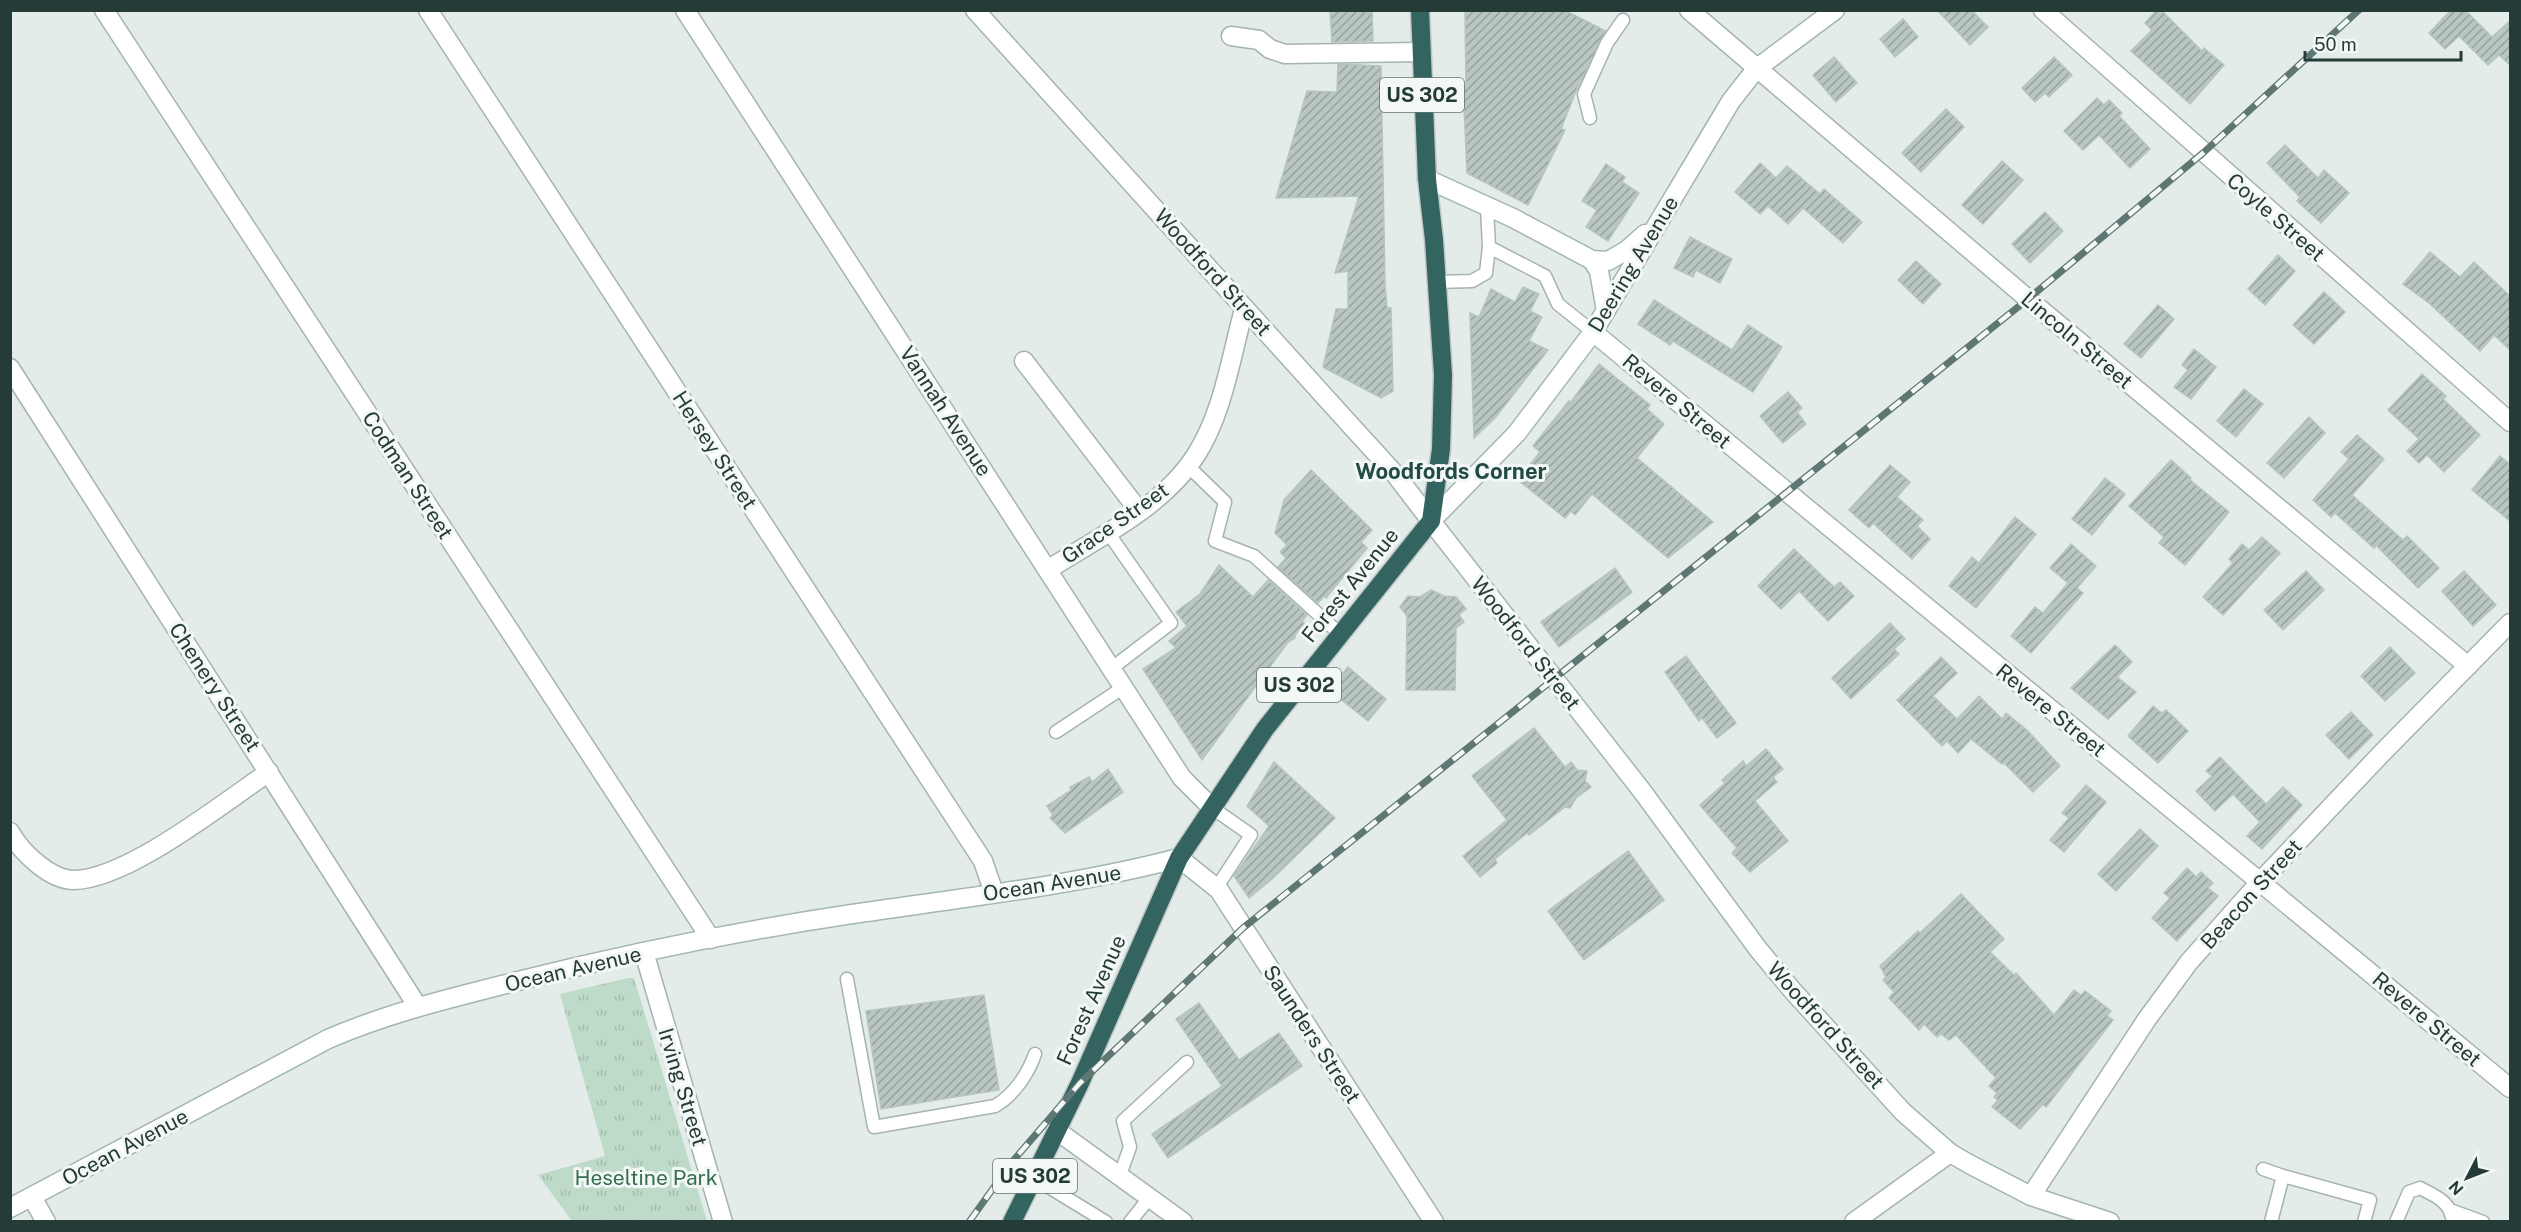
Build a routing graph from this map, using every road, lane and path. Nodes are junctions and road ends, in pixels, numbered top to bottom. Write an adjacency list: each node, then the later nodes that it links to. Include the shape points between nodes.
1 (104, 10): 44 (street, Codman Street)
2 (428, 10): 43 (street, Hersey Street, via 983,861)
3 (685, 10): 30 (street, Vannah Avenue)
4 (975, 10): 20 (street, Woodford Street)
5 (1420, 10): 11 (highway, US 302)
6 (1689, 10): 12 (street, Lincoln Street)
7 (1835, 10): 12 (street, Deering Avenue)
8 (2043, 10): 25 (street, Coyle Street)
9 (1623, 20): 13 (lane, via 1584,93)
10 (1231, 36): 11 (street, via 1259,40 1285,54)
11 (1420, 52): 14 (highway, US 302)
12 (1756, 69): 16 (street, Deering Avenue, via 1731,101); 33 (street, Lincoln Street)
13 (1590, 118)
14 (1427, 179): 15 (street); 19 (highway, US 302)
15 (1487, 207): 17 (lane); 18 (street)
16 (1658, 223): 18 (street, via 1608,261); 21 (street, Deering Avenue)
17 (1489, 247): 19 (lane, via 1486,273 1472,281); 22 (lane, via 1545,276 1558,304)
18 (1592, 260): 21 (street, via 1599,271)
19 (1437, 282): 28 (highway, US 302, via 1442,429)
20 (1244, 309): 26 (street, Grace Street, via 1209,432); 28 (street, Woodford Street, via 1395,474)
21 (1606, 311): 22 (street, Deering Avenue)
22 (1593, 332): 28 (street, Deering Avenue, via 1517,433); 41 (street, Revere Street)
23 (1024, 361): 27 (street)
24 (10, 368): 37 (street, Chenery Street)
25 (2511, 422)
26 (1188, 466): 27 (street, Grace Street, via 1167,490); 32 (lane, via 1225,502 1215,541 1254,556)
27 (1139, 511): 29 (street, Grace Street)
28 (1431, 521): 32 (highway, Forest Avenue / US 302); 52 (street, Woodford Street, via 1785,982 1903,1112)
29 (1107, 531): 30 (street, Grace Street); 34 (lane, via 1171,623)
30 (1049, 569): 34 (street, Vannah Avenue)
31 (2511, 623): 33 (street, Beacon Street)
32 (1339, 633): 38 (highway, Forest Avenue / US 302)
33 (2468, 666): 41 (street, Beacon Street)
34 (1112, 668): 35 (street, Vannah Avenue)
35 (1124, 687): 36 (lane); 38 (street, Vannah Avenue, via 1187,785)
36 (1056, 732)
37 (269, 772): 39 (street, via 163,845 94,878 71,880 49,871 30,858); 47 (street, Chenery Street)
38 (1211, 807): 40 (highway, Forest Avenue / US 302); 42 (lane, via 1251,835)
39 (10, 832)
40 (1179, 858): 42 (street, Saunders Street); 43 (street, Ocean Avenue, via 1056,885); 51 (highway, Forest Avenue / US 302)
41 (2260, 882): 50 (street, Revere Street); 57 (street, Beacon Street, via 2189,962)
42 (1217, 887): 69 (street, Saunders Street)
43 (994, 893): 44 (street, Ocean Avenue)
44 (711, 939): 45 (street, Ocean Avenue)
45 (644, 952): 47 (street, Ocean Avenue); 64 (street, Irving Street)
46 (847, 979): 48 (lane, via 874,1127 995,1106 1029,1072)
47 (418, 1007): 58 (street, Ocean Avenue, via 328,1039)
48 (1035, 1054)
49 (1187, 1062): 54 (lane, via 1123,1121 1130,1147)
50 (2511, 1088)
51 (1056, 1130): 54 (street); 56 (highway, Forest Avenue / US 302)
52 (1950, 1153): 57 (street, Woodford Street); 70 (street)
53 (2263, 1169): 55 (lane)
54 (1120, 1175): 59 (street)
55 (2283, 1176): 71 (lane); 72 (lane, via 2370,1200)
56 (1034, 1178): 65 (highway, Forest Avenue / US 302); 66 (lane)
57 (2031, 1196): 62 (street, Woodford Street)
58 (32, 1197): 60 (street, Ocean Avenue); 63 (street)
59 (1150, 1197): 67 (lane); 68 (street)
60 (10, 1208)
61 (2452, 1216): 73 (lane, via 2444,1200 2420,1188 2409,1192); 74 (lane)
62 (2103, 1220)
63 (46, 1221)
64 (723, 1221)
65 (1012, 1221)
66 (1106, 1221)
67 (1130, 1221)
68 (1183, 1221)
69 (1434, 1221)
70 (1854, 1221)
71 (2271, 1221)
72 (2364, 1221)
73 (2396, 1221)
74 (2483, 1221)

